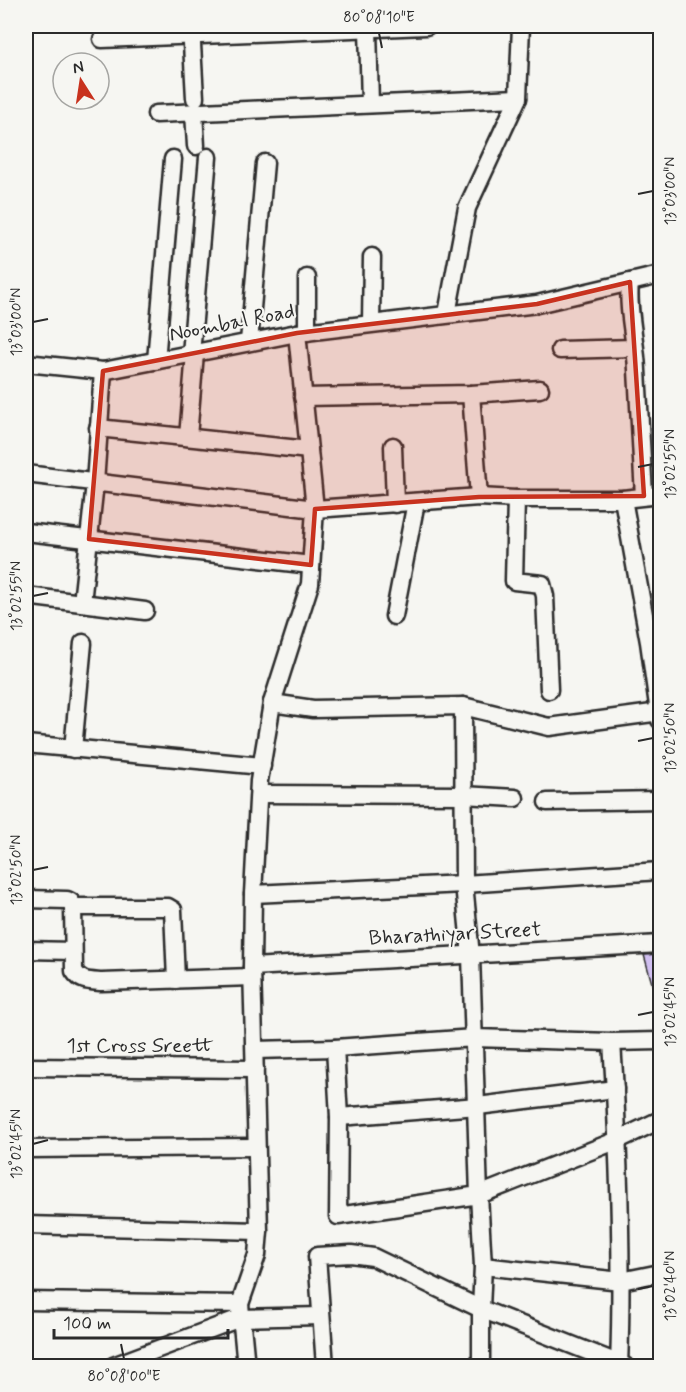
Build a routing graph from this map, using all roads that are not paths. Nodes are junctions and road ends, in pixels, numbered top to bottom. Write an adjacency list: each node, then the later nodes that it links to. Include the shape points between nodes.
1 (427, 26): 3 (street)
2 (521, 26): 6 (street)
3 (368, 28): 4 (street); 7 (street)
4 (191, 31): 5 (street); 8 (street)
5 (102, 39)
6 (518, 98): 7 (street); 16 (street, via 467,208)
7 (370, 104): 8 (street)
8 (195, 105): 9 (street); 22 (street, via 202,151)
9 (156, 114)
10 (173, 159): 23 (street)
11 (265, 163): 19 (street)
12 (372, 257): 17 (street)
13 (660, 275): 15 (street, Noombal Road)
14 (307, 278): 18 (street)
15 (630, 282): 16 (street, Noombal Road, via 537,304); 20 (street)
16 (447, 314): 17 (street, Noombal Road)
17 (371, 323): 18 (street, Noombal Road)
18 (302, 332): 19 (street, Noombal Road); 28 (street)
19 (249, 342): 22 (street, Noombal Road)
20 (634, 348): 21 (street); 35 (street)
21 (560, 350)
22 (193, 353): 23 (street, Noombal Road); 30 (street)
23 (156, 361): 25 (street, Noombal Road)
24 (26, 363): 25 (street, Noombal Road)
25 (103, 371): 29 (street)
26 (540, 389): 27 (street)
27 (471, 394): 28 (street); 36 (street)
28 (303, 397): 32 (street)
29 (98, 428): 30 (street); 34 (street)
30 (188, 437): 32 (street)
31 (393, 446): 40 (street)
32 (309, 450): 41 (street)
33 (26, 474): 34 (street)
34 (95, 483): 41 (street); 43 (street)
35 (652, 495): 37 (street)
36 (479, 497): 38 (street); 39 (street)
37 (623, 499): 38 (street); 49 (street)
38 (516, 500): 51 (street, via 514,581 542,584)
39 (416, 502): 40 (street); 48 (street)
40 (395, 504): 41 (street)
41 (315, 509): 44 (street)
42 (26, 532): 43 (street)
43 (89, 539): 44 (street); 46 (street)
44 (311, 565): 52 (street, via 310,584)
45 (26, 596): 46 (street)
46 (82, 603): 47 (street)
47 (146, 611)
48 (394, 616)
49 (655, 641): 54 (street)
50 (83, 643): 56 (street)
51 (549, 690)
52 (272, 703): 53 (street, via 313,709); 57 (street)
53 (463, 706): 54 (street, via 549,727); 59 (street)
54 (660, 714)
55 (26, 744): 56 (street)
56 (73, 749): 57 (street)
57 (262, 766): 58 (street)
58 (259, 794): 59 (street); 65 (street)
59 (463, 795): 60 (street); 64 (street)
60 (515, 798)
61 (660, 800): 62 (street)
62 (547, 802)
63 (660, 871): 64 (street)
64 (464, 884): 65 (street); 71 (street)
65 (253, 894): 72 (street)
66 (26, 899): 67 (street, via 67,900)
67 (73, 907): 70 (street, Bharathiyar Street); 73 (street, via 173,910)
68 (660, 944): 71 (street, Bharathiyar Street)
69 (26, 950): 70 (street)
70 (74, 951): 73 (street, Bharathiyar Street, via 74,971 83,980)
71 (471, 956): 72 (street, Bharathiyar Street); 74 (street)
72 (252, 972): 73 (street, Bharathiyar Street); 78 (street)
73 (176, 980)
74 (474, 1038): 76 (street); 77 (street); 82 (street)
75 (660, 1041): 76 (street)
76 (612, 1042): 81 (street)
77 (335, 1048): 78 (street); 83 (street)
78 (255, 1050): 80 (street)
79 (26, 1067): 80 (street, 1st Cross Sreett)
80 (255, 1069): 86 (street)
81 (615, 1089): 82 (street); 85 (street)
82 (478, 1106): 83 (street); 88 (street)
83 (339, 1117): 88 (street, via 338,1216)
84 (660, 1120): 85 (street)
85 (618, 1140): 88 (street); 93 (street)
86 (255, 1147): 87 (street); 90 (street)
87 (26, 1149)
88 (479, 1194): 91 (street)
89 (26, 1225): 90 (street)
90 (259, 1231): 96 (street, via 257,1255)
91 (483, 1266): 93 (street); 95 (street)
92 (660, 1273): 93 (street)
93 (621, 1281): 103 (street)
94 (26, 1301): 96 (street)
95 (481, 1308): 97 (street, via 373,1257 351,1254 317,1256); 102 (street); 103 (street)
96 (240, 1311): 97 (street); 98 (street); 99 (street)
97 (320, 1316): 100 (street)
98 (113, 1366)
99 (246, 1366)
100 (325, 1366)
101 (476, 1366): 102 (street)
102 (481, 1366)
103 (621, 1366)

